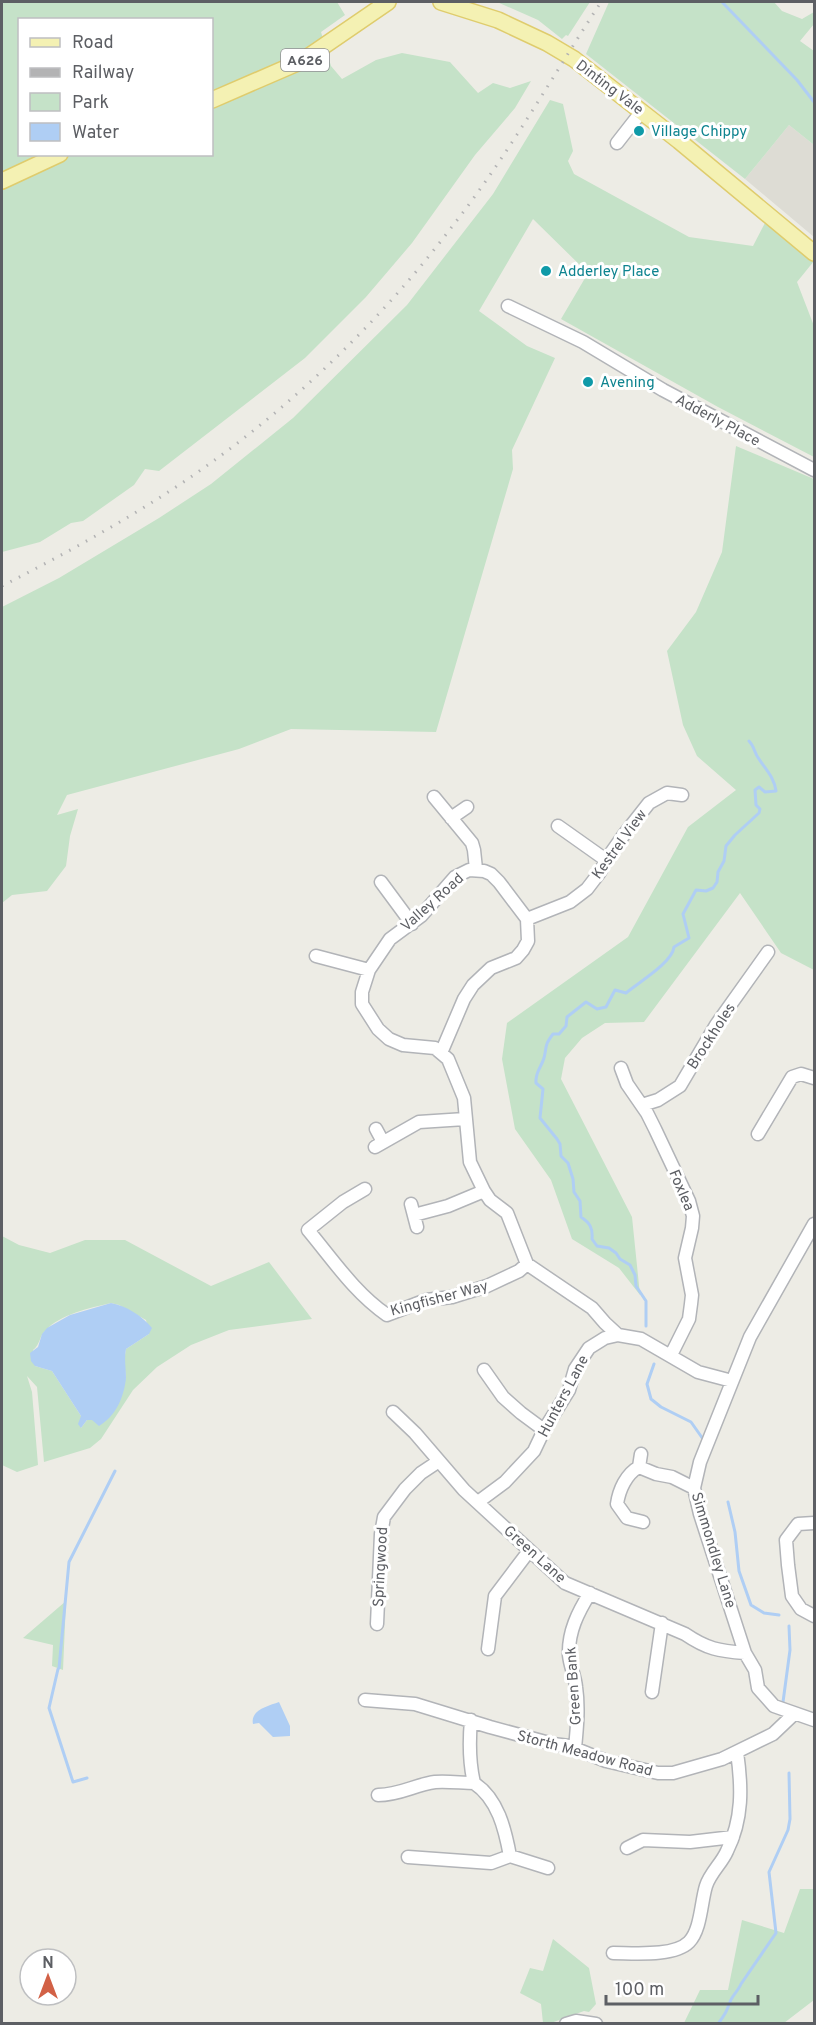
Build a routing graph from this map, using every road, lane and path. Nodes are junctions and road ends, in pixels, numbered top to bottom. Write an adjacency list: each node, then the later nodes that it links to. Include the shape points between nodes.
1 (388, 2): 3 (main road, A626, via 302,62)
2 (441, 2): 4 (main road, Dinting Vale, via 498,20 547,43)
3 (213, 100)
4 (642, 111): 5 (street); 8 (main road, Dinting Vale)
5 (617, 143)
6 (56, 156): 7 (main road)
7 (2, 181)
8 (814, 253)
9 (508, 306): 10 (street, Adderly Place)
10 (814, 470)
11 (682, 795): 16 (street, Kestrel View, via 667,794 649,803)
12 (434, 797): 14 (street)
13 (467, 807): 14 (street)
14 (451, 818): 17 (street, via 471,843)
15 (558, 826): 16 (street)
16 (606, 860): 19 (street, Kestrel View, via 587,889 570,902)
17 (476, 869): 19 (street, Valley Road, via 491,874); 20 (street, Valley Road, via 455,877)
18 (381, 882): 20 (street)
19 (527, 919): 24 (street, via 528,941 523,950 516,958 491,968 473,984)
20 (412, 924): 23 (street, Valley Road, via 390,939)
21 (768, 952): 27 (street, Brockholes, via 716,1025 680,1086)
22 (316, 956): 23 (street)
23 (369, 970): 24 (street, Valley Road, via 362,1004 378,1029 403,1045 435,1048)
24 (441, 1053): 28 (street, via 452,1064 464,1098)
25 (621, 1068): 27 (street, Foxlea)
26 (814, 1078): 30 (street, via 801,1074 792,1077)
27 (642, 1105): 37 (street, Foxlea, via 693,1216 685,1258 692,1294 689,1318)
28 (465, 1119): 29 (street, via 419,1122 379,1144); 32 (street, via 470,1162)
29 (376, 1129)
30 (758, 1134)
31 (364, 1189): 35 (street, Kingfisher Way, via 309,1230 354,1287 387,1315 426,1300 487,1286)
32 (484, 1191): 33 (street); 35 (street, via 507,1213)
33 (414, 1216)
34 (814, 1224): 39 (street, Simmondley Lane, via 750,1337)
35 (527, 1264): 36 (street, via 592,1308)
36 (618, 1335): 37 (street, via 641,1339); 41 (street, Hunters Lane, via 589,1348)
37 (671, 1355): 39 (street, via 698,1372)
38 (483, 1370): 41 (street, via 503,1397)
39 (732, 1381): 45 (street, Simmondley Lane, via 700,1462)
40 (393, 1412): 43 (street, Green Lane)
41 (544, 1430): 46 (street, Hunters Lane, via 534,1451 505,1482)
42 (641, 1454): 44 (street)
43 (439, 1461): 46 (street, Green Lane); 53 (street, Springwood, via 405,1489 384,1517)
44 (639, 1467): 45 (street); 47 (street, via 622,1487 617,1504 627,1518)
45 (694, 1488): 55 (street, Simmondley Lane)
46 (478, 1502): 49 (street, Green Lane)
47 (643, 1522)
48 (814, 1523): 51 (street, via 798,1524 786,1540 792,1596 801,1609)
49 (529, 1551): 50 (street, Green Lane, via 565,1583); 54 (street, via 495,1596)
50 (590, 1593): 52 (street, Green Lane); 61 (street, Green Bank, via 570,1634 569,1655 576,1686)
51 (814, 1616)
52 (662, 1623): 55 (street, Green Lane, via 702,1645); 56 (street)
53 (377, 1624)
54 (488, 1649)
55 (745, 1653): 58 (street, Simmondley Lane, via 755,1670 758,1688 774,1706)
56 (652, 1692)
57 (364, 1700): 59 (street, Storth Meadow Road, via 415,1704)
58 (794, 1714): 60 (street, Simmondley Lane); 62 (street, Storth Meadow Road, via 773,1734)
59 (471, 1720): 61 (street, Storth Meadow Road); 63 (street, via 470,1768)
60 (814, 1720)
61 (575, 1748): 62 (street, Storth Meadow Road, via 606,1761 658,1773 707,1765)
62 (737, 1752): 65 (street, via 741,1804)
63 (474, 1783): 64 (street, via 437,1782 394,1795); 67 (street, via 486,1791 494,1804 505,1828)
64 (378, 1795)
65 (732, 1838): 66 (street, via 690,1842 643,1840); 70 (street, via 706,1885 690,1942 666,1952)
66 (627, 1848)
67 (510, 1856): 68 (street, via 491,1863); 69 (street)
68 (408, 1857)
69 (548, 1868)
70 (613, 1953)
71 (566, 2024): 72 (street)
72 (596, 2024)

